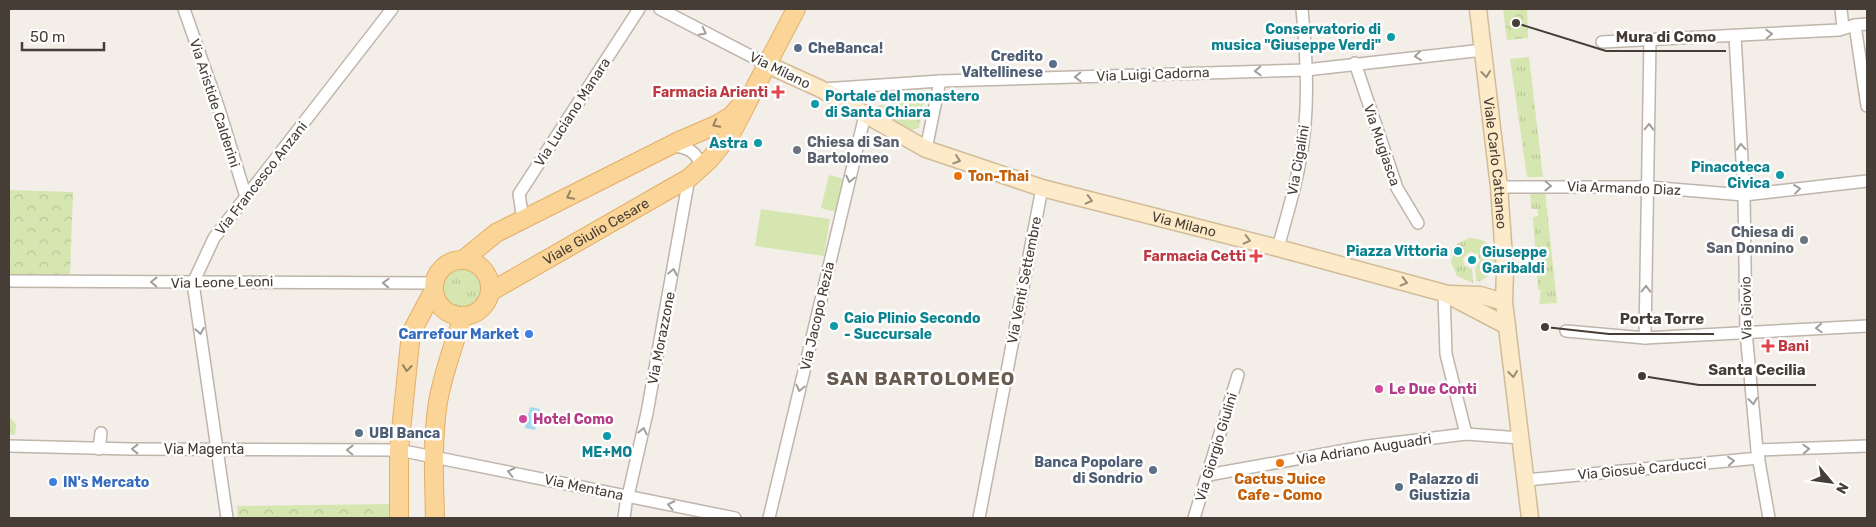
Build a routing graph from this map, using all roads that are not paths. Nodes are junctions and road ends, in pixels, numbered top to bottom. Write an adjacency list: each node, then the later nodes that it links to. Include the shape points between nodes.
1 (184, 9): 31 (street, Via Aristide Calderini)
2 (392, 9): 31 (street, Via Francesco Anzani)
3 (639, 9): 32 (street, Via Luciano Manara, via 519,194)
4 (660, 9): 16 (street, Via Milano, one-way to 16)
5 (796, 9): 16 (main road, Viale Giulio Cesare)
6 (1302, 9): 17 (street, Via Cigalini)
7 (1478, 9): 14 (street, Viale Carlo Cattaneo)
8 (1842, 9): 10 (street)
9 (1861, 24): 10 (street); 21 (street)
10 (1843, 28): 11 (street, one-way to 10)
11 (1735, 36): 12 (street); 30 (street, Via Giovio, one-way to 11)
12 (1650, 40): 13 (street); 28 (street, one-way to 12)
13 (1602, 42)
14 (1484, 50): 15 (street, Via Luigi Cadorna, one-way to 15); 27 (street, Viale Carlo Cattaneo, one-way to 27)
15 (1355, 62): 17 (street, Via Luigi Cadorna); 33 (street, Via Mugiasca, via 1397,188)
16 (768, 65): 19 (street, Via Milano); 20 (main road, Viale Giulio Cesare)
17 (1306, 70): 18 (street, Via Luigi Cadorna, one-way to 18); 34 (street, Via Cigalini, via 1300,165)
18 (940, 81): 19 (street, Via Luigi Cadorna); 24 (street)
19 (821, 90): 22 (street, Via Milano)
20 (753, 93): 23 (main road, Viale Giulio Cesare, one-way to 23, via 731,116); 25 (main road, Viale Giulio Cesare, via 732,132)
21 (1867, 106)
22 (865, 115): 24 (street, Via Milano); 69 (street, Via Jacopo Rezia, one-way to 69)
23 (670, 146): 25 (street, via 682,146 698,157); 32 (main road, Viale Giulio Cesare, one-way to 32)
24 (926, 149): 29 (street, Via Milano, one-way to 29)
25 (695, 173): 40 (main road, Viale Giulio Cesare); 63 (street, Via Morazzone, one-way to 25)
26 (1867, 181): 30 (street, Via Armando Diaz, one-way to 26)
27 (1499, 187): 28 (street, Via Armando Diaz, one-way to 28); 36 (street, Viale Carlo Cattaneo)
28 (1648, 187): 30 (street, Via Armando Diaz); 49 (street, one-way to 28)
29 (1042, 188): 34 (street, Via Milano, one-way to 34); 70 (street, Via Venti Settembre)
30 (1744, 195): 48 (street, Via Giovio)
31 (246, 197): 38 (street, Via Francesco Anzani, via 214,238)
32 (523, 220): 35 (main road, Viale Giulio Cesare, via 481,243)
33 (1418, 223)
34 (1278, 248): 41 (street, Via Milano, one-way to 41)
35 (463, 260): 39 (main road, via 445,266 438,274); 40 (main road, via 480,266 490,282)
36 (1505, 270): 42 (street); 43 (street, Viale Carlo Cattaneo)
37 (9, 280): 38 (street, Via Leone Leoni, one-way to 37)
38 (193, 283): 39 (street, Via Leone Leoni, one-way to 38, via 297,281); 57 (street, one-way to 57)
39 (435, 286): 44 (main road, via 440,306 447,312); 58 (main road, one-way to 58, via 411,334)
40 (490, 292): 44 (main road, via 484,306)
41 (1444, 293): 42 (street, Via Milano); 45 (street, Via Milano); 52 (street, via 1446,354)
42 (1485, 296): 43 (street, Via Milano)
43 (1504, 302): 45 (street, Viale Carlo Cattaneo)
44 (464, 316): 60 (main road, via 438,401)
45 (1507, 326): 53 (street, Viale Carlo Cattaneo, one-way to 53)
46 (1867, 326): 48 (street, one-way to 48)
47 (1566, 331): 49 (street)
48 (1746, 332): 49 (street); 59 (street, Via Giovio, one-way to 59)
49 (1645, 338)
50 (1238, 375): 61 (street, Via Giorgio Giulini)
51 (102, 433): 56 (street)
52 (1466, 434): 53 (street, Via Adriano Auguadri); 61 (street, Via Adriano Auguadri, via 1368,446)
53 (1521, 438): 62 (street, Viale Carlo Cattaneo)
54 (9, 446): 56 (street, Via Magenta)
55 (1867, 446): 59 (street, Via Giosuè Carducci, one-way to 55)
56 (99, 448): 57 (street, Via Magenta, one-way to 56)
57 (218, 448): 58 (street, Via Magenta, one-way to 57); 64 (street)
58 (399, 450): 60 (street, Via Magenta); 65 (main road)
59 (1758, 454): 62 (street, Via Giosuè Carducci, one-way to 59); 73 (street, Via Giovio)
60 (433, 456): 63 (street, Via Mentana, one-way to 60); 66 (main road)
61 (1208, 476): 71 (street, Via Giorgio Giulini)
62 (1526, 480): 72 (street, Viale Carlo Cattaneo)
63 (628, 496): 67 (street, Via Morazzone); 68 (street, Via Mentana, one-way to 63)
64 (227, 518)
65 (400, 518)
66 (435, 518)
67 (624, 518)
68 (736, 518)
69 (769, 518)
70 (979, 518)
71 (1194, 518)
72 (1530, 518)
73 (1769, 518)

